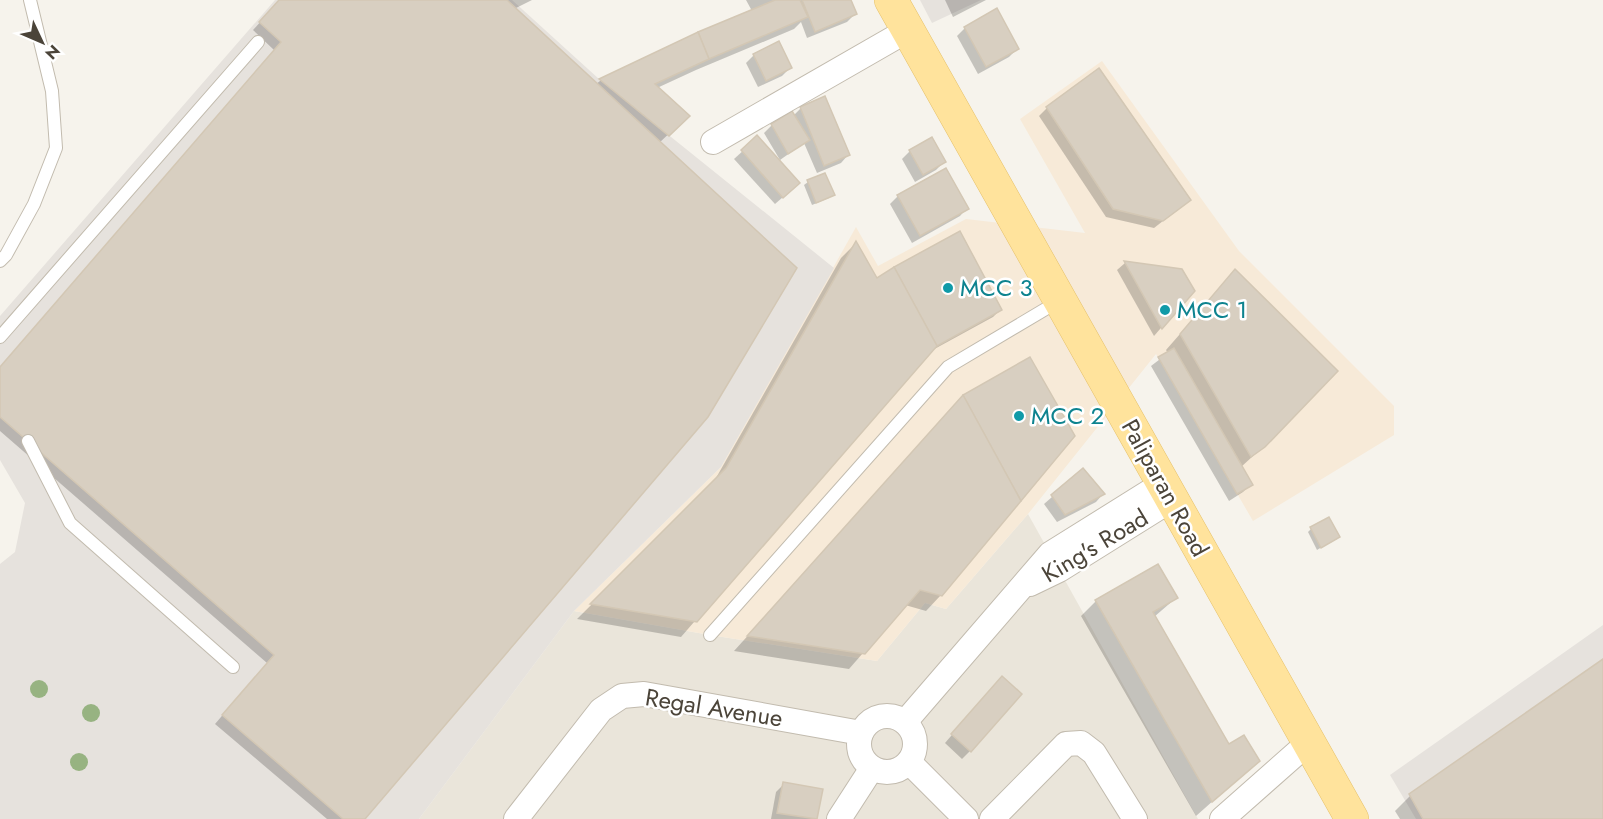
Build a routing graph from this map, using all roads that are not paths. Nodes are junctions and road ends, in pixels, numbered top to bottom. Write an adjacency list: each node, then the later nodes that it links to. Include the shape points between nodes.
1 (30, 0): 6 (lane, via 52,91 56,148 34,204)
2 (891, 0): 3 (main road, Paliparan Road)
3 (908, 30): 5 (street); 7 (main road, Paliparan Road)
4 (258, 42): 8 (lane)
5 (713, 142)
6 (0, 261)
7 (1060, 301): 10 (main road, Paliparan Road); 11 (lane, via 948,367)
8 (0, 337)
9 (28, 441): 12 (lane, via 70,524)
10 (1166, 492): 13 (street, King's Road, via 1050,554); 15 (main road, Paliparan Road)
11 (710, 635)
12 (233, 667)
13 (905, 722): 14 (street, via 897,717 876,718); 16 (street, via 915,746)
14 (861, 733): 17 (street, via 860,753); 18 (street, Regal Avenue, via 644,694 622,696 601,710)
15 (1308, 743): 23 (street); 24 (main road, Paliparan Road)
16 (909, 762): 17 (street, via 887,773); 20 (street)
17 (872, 768): 19 (street)
18 (516, 819)
19 (839, 819)
20 (966, 819)
21 (993, 819): 22 (street, via 1066,744 1081,743 1094,753)
22 (1135, 819)
23 (1222, 819)
24 (1352, 819)

